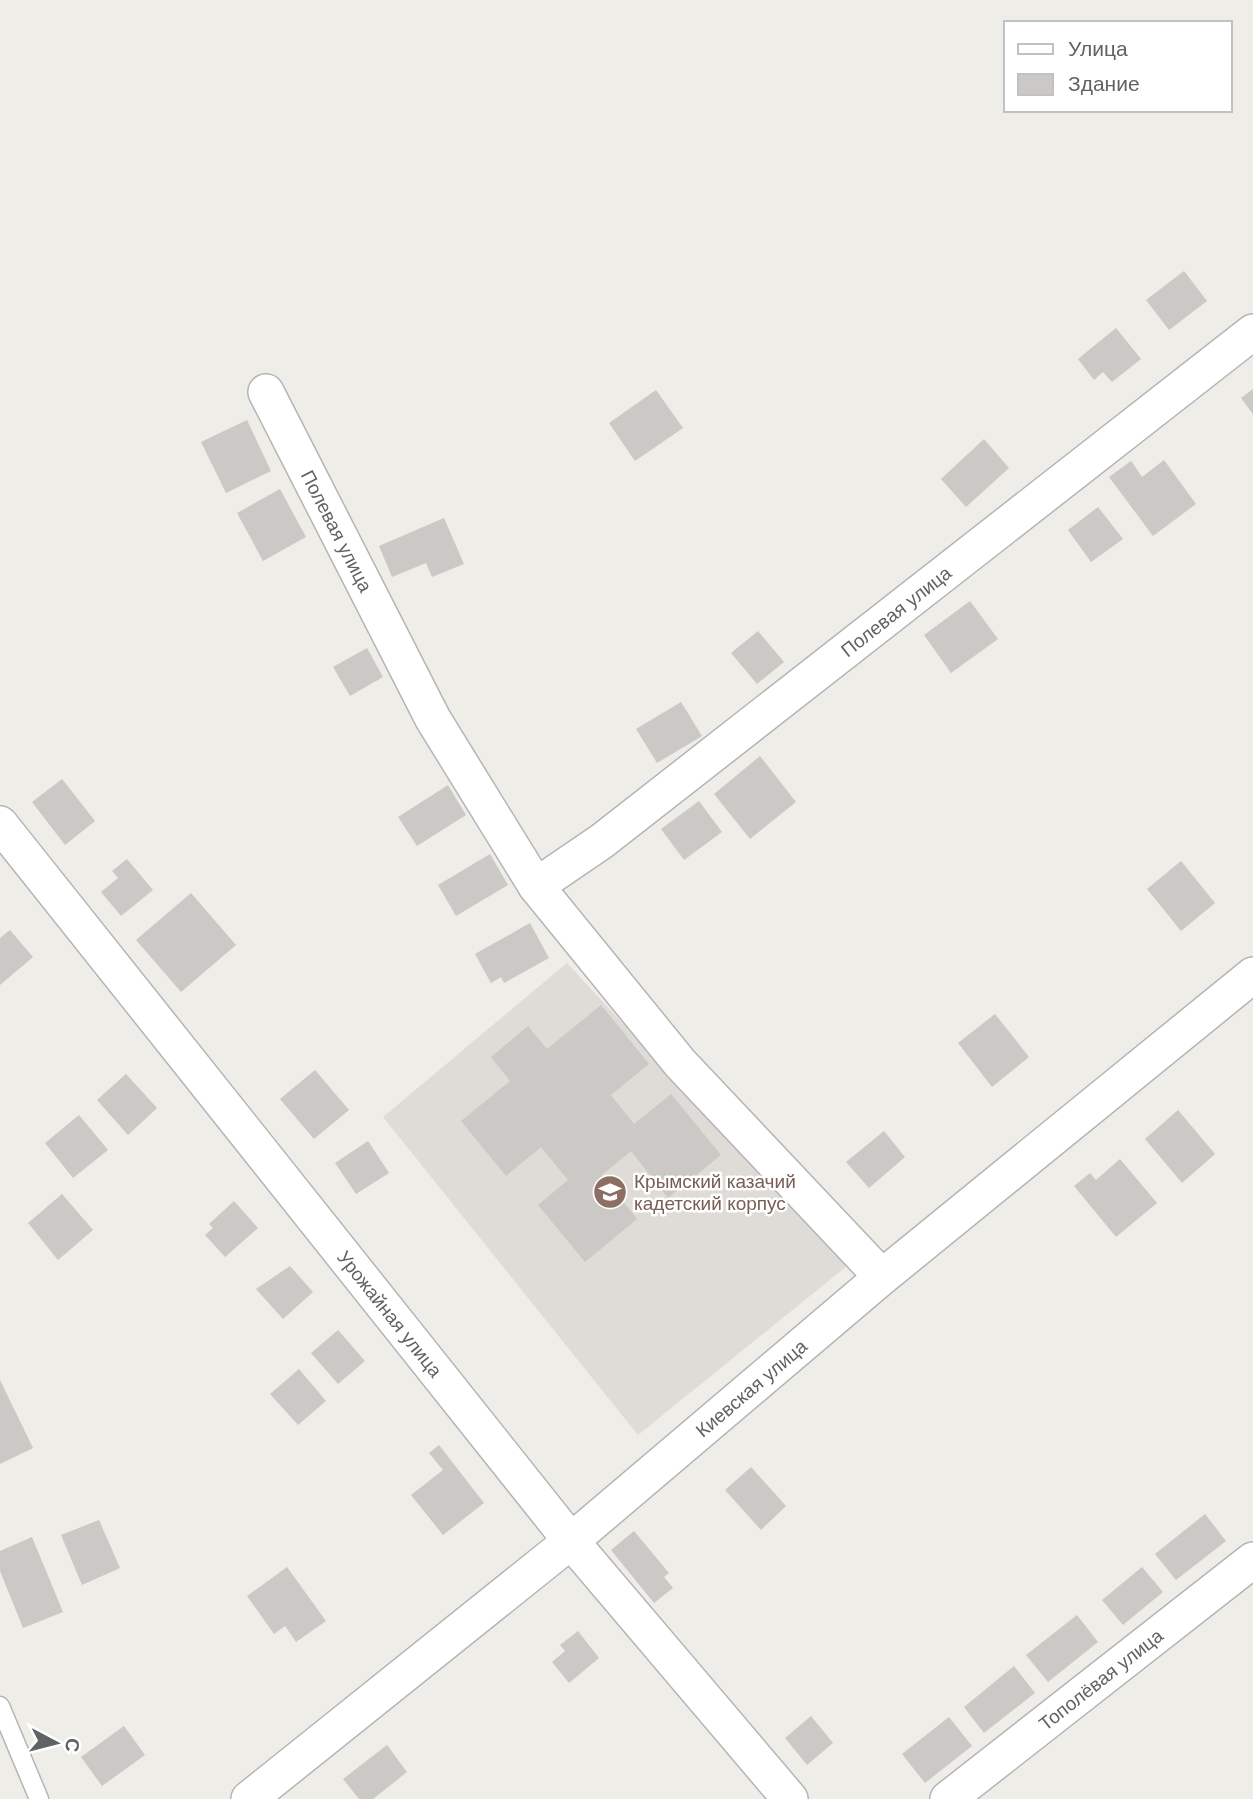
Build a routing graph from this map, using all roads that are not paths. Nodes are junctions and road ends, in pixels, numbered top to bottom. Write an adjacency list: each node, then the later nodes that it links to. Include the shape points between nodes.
1 (1253, 332): 4 (street, Полевая улица, via 602,841)
2 (266, 392): 4 (street, Полевая улица, via 433,719)
3 (0, 824): 7 (street, Урожайная улица)
4 (536, 886): 6 (street, Полевая улица, via 680,1063)
5 (1253, 975): 6 (street, Киевская улица)
6 (882, 1277): 7 (street, Киевская улица)
7 (571, 1542): 11 (street, Киевская улица); 12 (street, Урожайная улица)
8 (1253, 1560): 13 (street, Тополёвая улица)
9 (0, 1706): 10 (lane)
10 (39, 1799)
11 (249, 1799)
12 (790, 1799)
13 (948, 1799)

